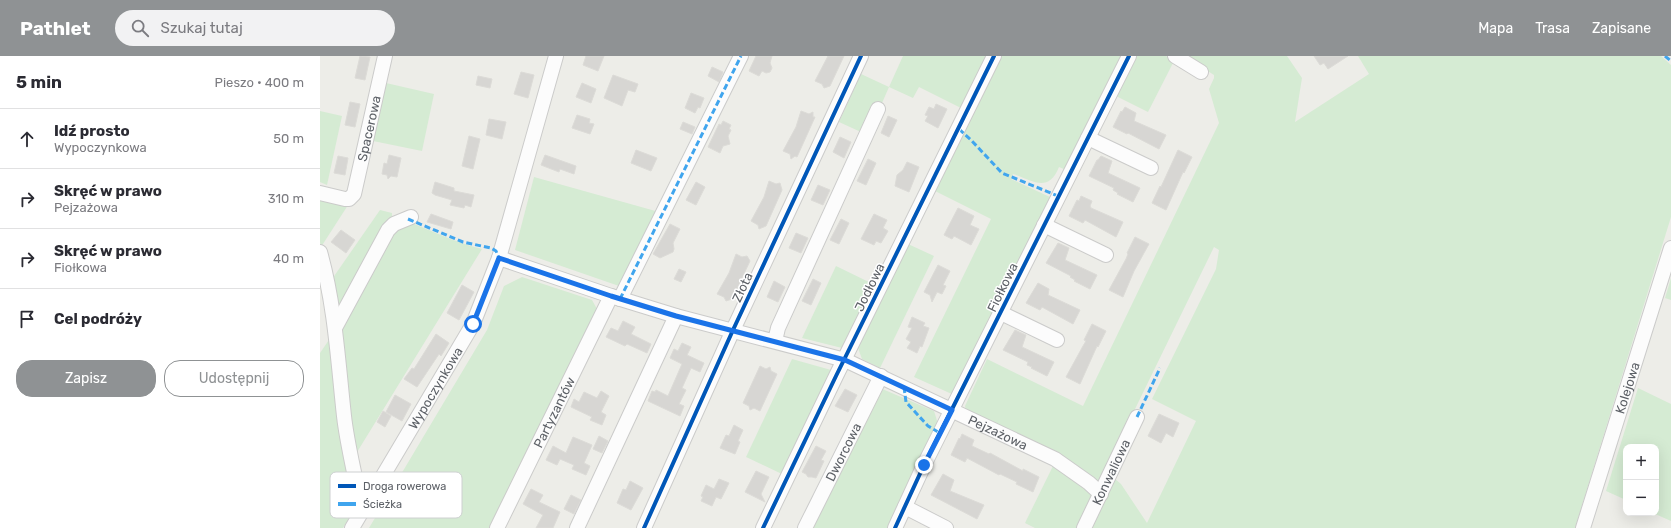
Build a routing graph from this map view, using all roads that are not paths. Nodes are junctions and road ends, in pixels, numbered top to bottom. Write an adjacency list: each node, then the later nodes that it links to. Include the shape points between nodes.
1 (385, 56): 12 (street, Spacerowa, via 356,188 349,198)
2 (556, 56): 18 (street, Wypoczynkowa)
3 (741, 56): 19 (street, Partyzantów)
4 (861, 56): 23 (street, Złota)
5 (994, 56): 26 (street, Jodłowa)
6 (1129, 56): 10 (street, Fiołkowa)
7 (1175, 56): 8 (street)
8 (1201, 72)
9 (878, 109): 25 (street, via 778,328)
10 (1088, 138): 11 (street); 14 (street, Fiołkowa)
11 (1151, 168)
12 (320, 193)
13 (411, 217): 22 (street, via 394,224 388,230)
14 (1044, 225): 17 (street); 20 (street, Fiołkowa)
15 (1671, 248): 44 (street, Kolejowa)
16 (320, 252): 22 (street)
17 (1106, 255)
18 (499, 258): 19 (street, Pejzażowa); 31 (street, Wypoczynkowa, via 473,324)
19 (615, 298): 21 (street, Pejzażowa); 36 (street, Partyzantów)
20 (1001, 312): 24 (street); 28 (street, Fiołkowa)
21 (676, 316): 23 (street, Pejzażowa); 37 (street)
22 (334, 328): 30 (street, via 344,418)
23 (733, 330): 25 (street, Pejzażowa); 38 (street, Złota)
24 (1057, 340)
25 (775, 341): 26 (street, Pejzażowa)
26 (845, 360): 27 (street, Pejzażowa); 39 (street, Jodłowa)
27 (881, 376): 28 (street, Pejzażowa); 40 (street, Dworcowa)
28 (952, 410): 32 (street, Pejzażowa, via 1055,459); 33 (street, Fiołkowa)
29 (1137, 417): 32 (street, Konwaliowa)
30 (354, 472)
31 (385, 472)
32 (1101, 494): 43 (street, Konwaliowa)
33 (905, 507): 41 (street, Fiołkowa); 42 (street)
34 (358, 518): 35 (street, Wypoczynkowa)
35 (352, 528)
36 (497, 528)
37 (577, 528)
38 (644, 528)
39 (763, 528)
40 (805, 528)
41 (895, 528)
42 (946, 528)
43 (1084, 528)
44 (1583, 528)

